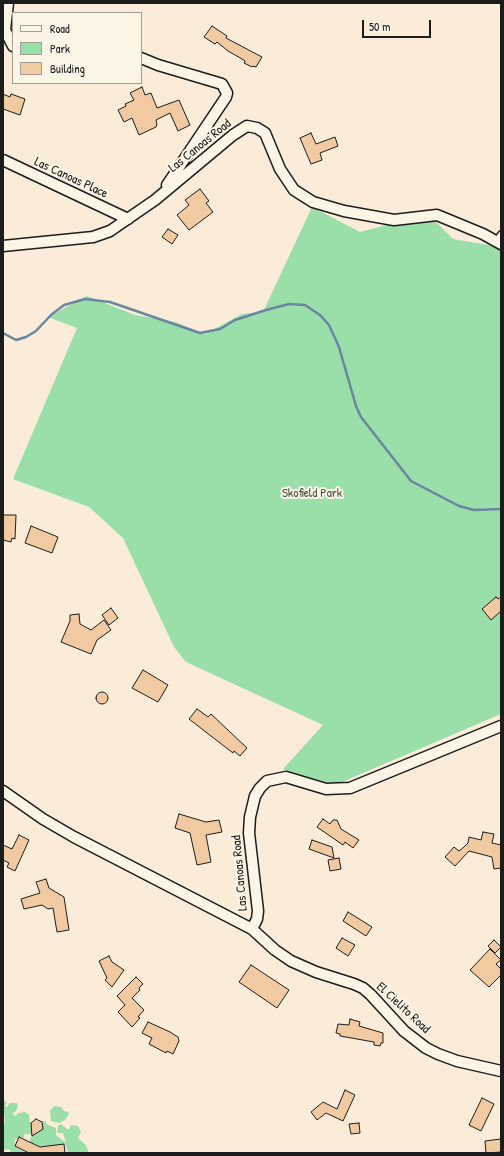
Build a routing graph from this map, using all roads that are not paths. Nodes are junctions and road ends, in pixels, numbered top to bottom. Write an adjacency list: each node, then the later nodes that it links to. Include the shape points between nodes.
1 (8, 3): 2 (street, via 6,30)
2 (12, 44)
3 (142, 58): 5 (street, via 222,84 227,93)
4 (3, 160): 6 (street, Las Canoas Place)
5 (160, 196): 6 (street, Las Canoas Road); 7 (street, Las Canoas Road, via 233,135 247,126 253,126 268,137 280,169 294,190 313,202 344,211 394,220 437,215)
6 (128, 219): 8 (street, Las Canoas Road, via 110,231 93,237)
7 (499, 240)
8 (3, 246)
9 (501, 726): 11 (street, Las Canoas Road, via 350,788 326,789 286,777 267,781 255,796 250,817 249,833 258,911)
10 (3, 791): 11 (street, Las Canoas Road, via 74,837)
11 (252, 929): 12 (street, El Cielito Road, via 291,961 363,988 404,1031 426,1048 457,1061)
12 (501, 1071)

